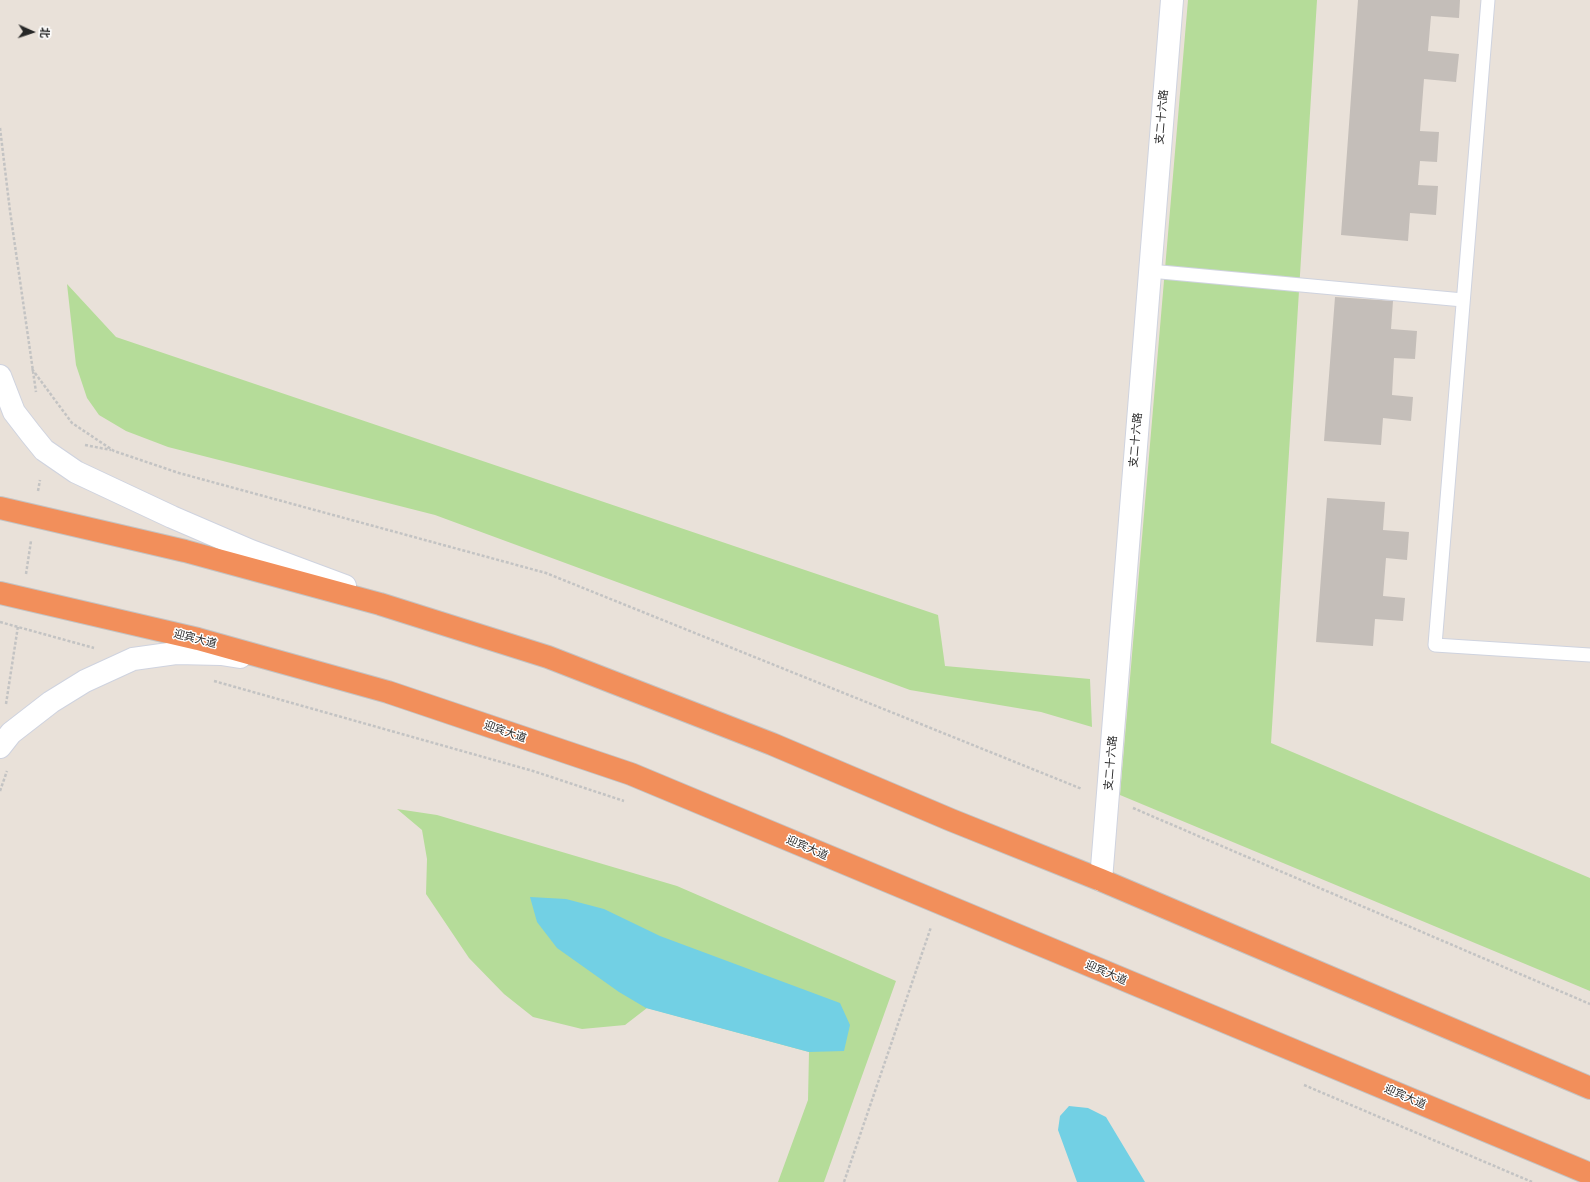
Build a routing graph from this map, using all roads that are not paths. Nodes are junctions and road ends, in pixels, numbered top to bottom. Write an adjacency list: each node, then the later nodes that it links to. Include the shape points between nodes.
1 (1172, 0): 3 (street, 支二十六路)
2 (1488, 0): 4 (lane)
3 (1150, 271): 4 (lane); 12 (street, 支二十六路)
4 (1463, 300): 9 (lane, via 1435,645)
5 (0, 376): 8 (street, via 14,412 44,450 76,472 251,551)
6 (0, 508): 8 (highway, via 185,551 380,604)
7 (0, 593): 10 (highway, 迎宾大道, via 198,639)
8 (473, 634): 12 (highway, via 548,657 772,744)
9 (1590, 655)
10 (292, 665): 11 (street, via 221,654 176,653 133,659 86,681 52,702 11,733); 14 (highway, 迎宾大道, via 388,692 631,774)
11 (0, 747)
12 (1101, 880): 13 (highway)
13 (1590, 1088)
14 (1590, 1174)

